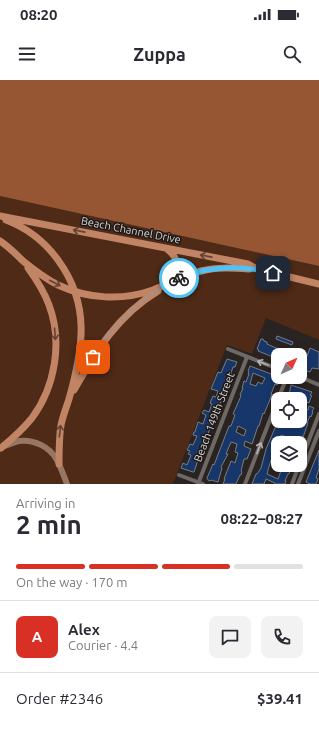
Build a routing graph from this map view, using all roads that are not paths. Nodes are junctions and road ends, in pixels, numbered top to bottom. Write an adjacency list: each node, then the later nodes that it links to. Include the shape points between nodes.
1 (0, 217): 3 (main road, Beach Channel Drive, one-way to 1); 13 (main road, via 25,229 38,239 60,263 74,290 82,324 81,346)
2 (0, 241): 4 (main road, Beach Channel Drive)
3 (166, 248): 5 (main road, Beach Channel Drive, one-way to 3, via 248,264); 6 (main road, via 173,255 177,266)
4 (24, 261): 6 (main road, Beach Channel Drive, one-way to 6, via 52,282 92,296 135,295); 18 (main road, one-way to 18, via 42,289 52,311 56,340 55,360 44,398 22,429)
5 (257, 269): 6 (main road, Beach Channel Drive, via 214,268 192,273); 7 (main road, Beach Channel Drive)
6 (168, 283): 13 (main road, via 137,306 114,329 93,357)
7 (319, 284)
8 (228, 349): 9 (street)
9 (247, 357): 10 (street, one-way to 9); 24 (street, Beach 149th Street)
10 (271, 366)
11 (307, 380): 12 (street)
12 (319, 385)
13 (68, 399): 20 (main road, one-way to 13, via 60,430)
14 (319, 414): 17 (street)
15 (271, 417): 28 (street, one-way to 15)
16 (319, 431): 19 (street)
17 (307, 445)
18 (1, 448): 20 (street, via 18,442 35,443 56,458)
19 (307, 461)
20 (60, 468): 25 (street); 26 (street)
21 (297, 472): 29 (street)
22 (303, 472): 30 (street)
23 (179, 475): 24 (street)
24 (198, 483): 27 (street)
25 (61, 484)
26 (67, 484)
27 (203, 484)
28 (245, 484)
29 (292, 484)
30 (298, 484)

